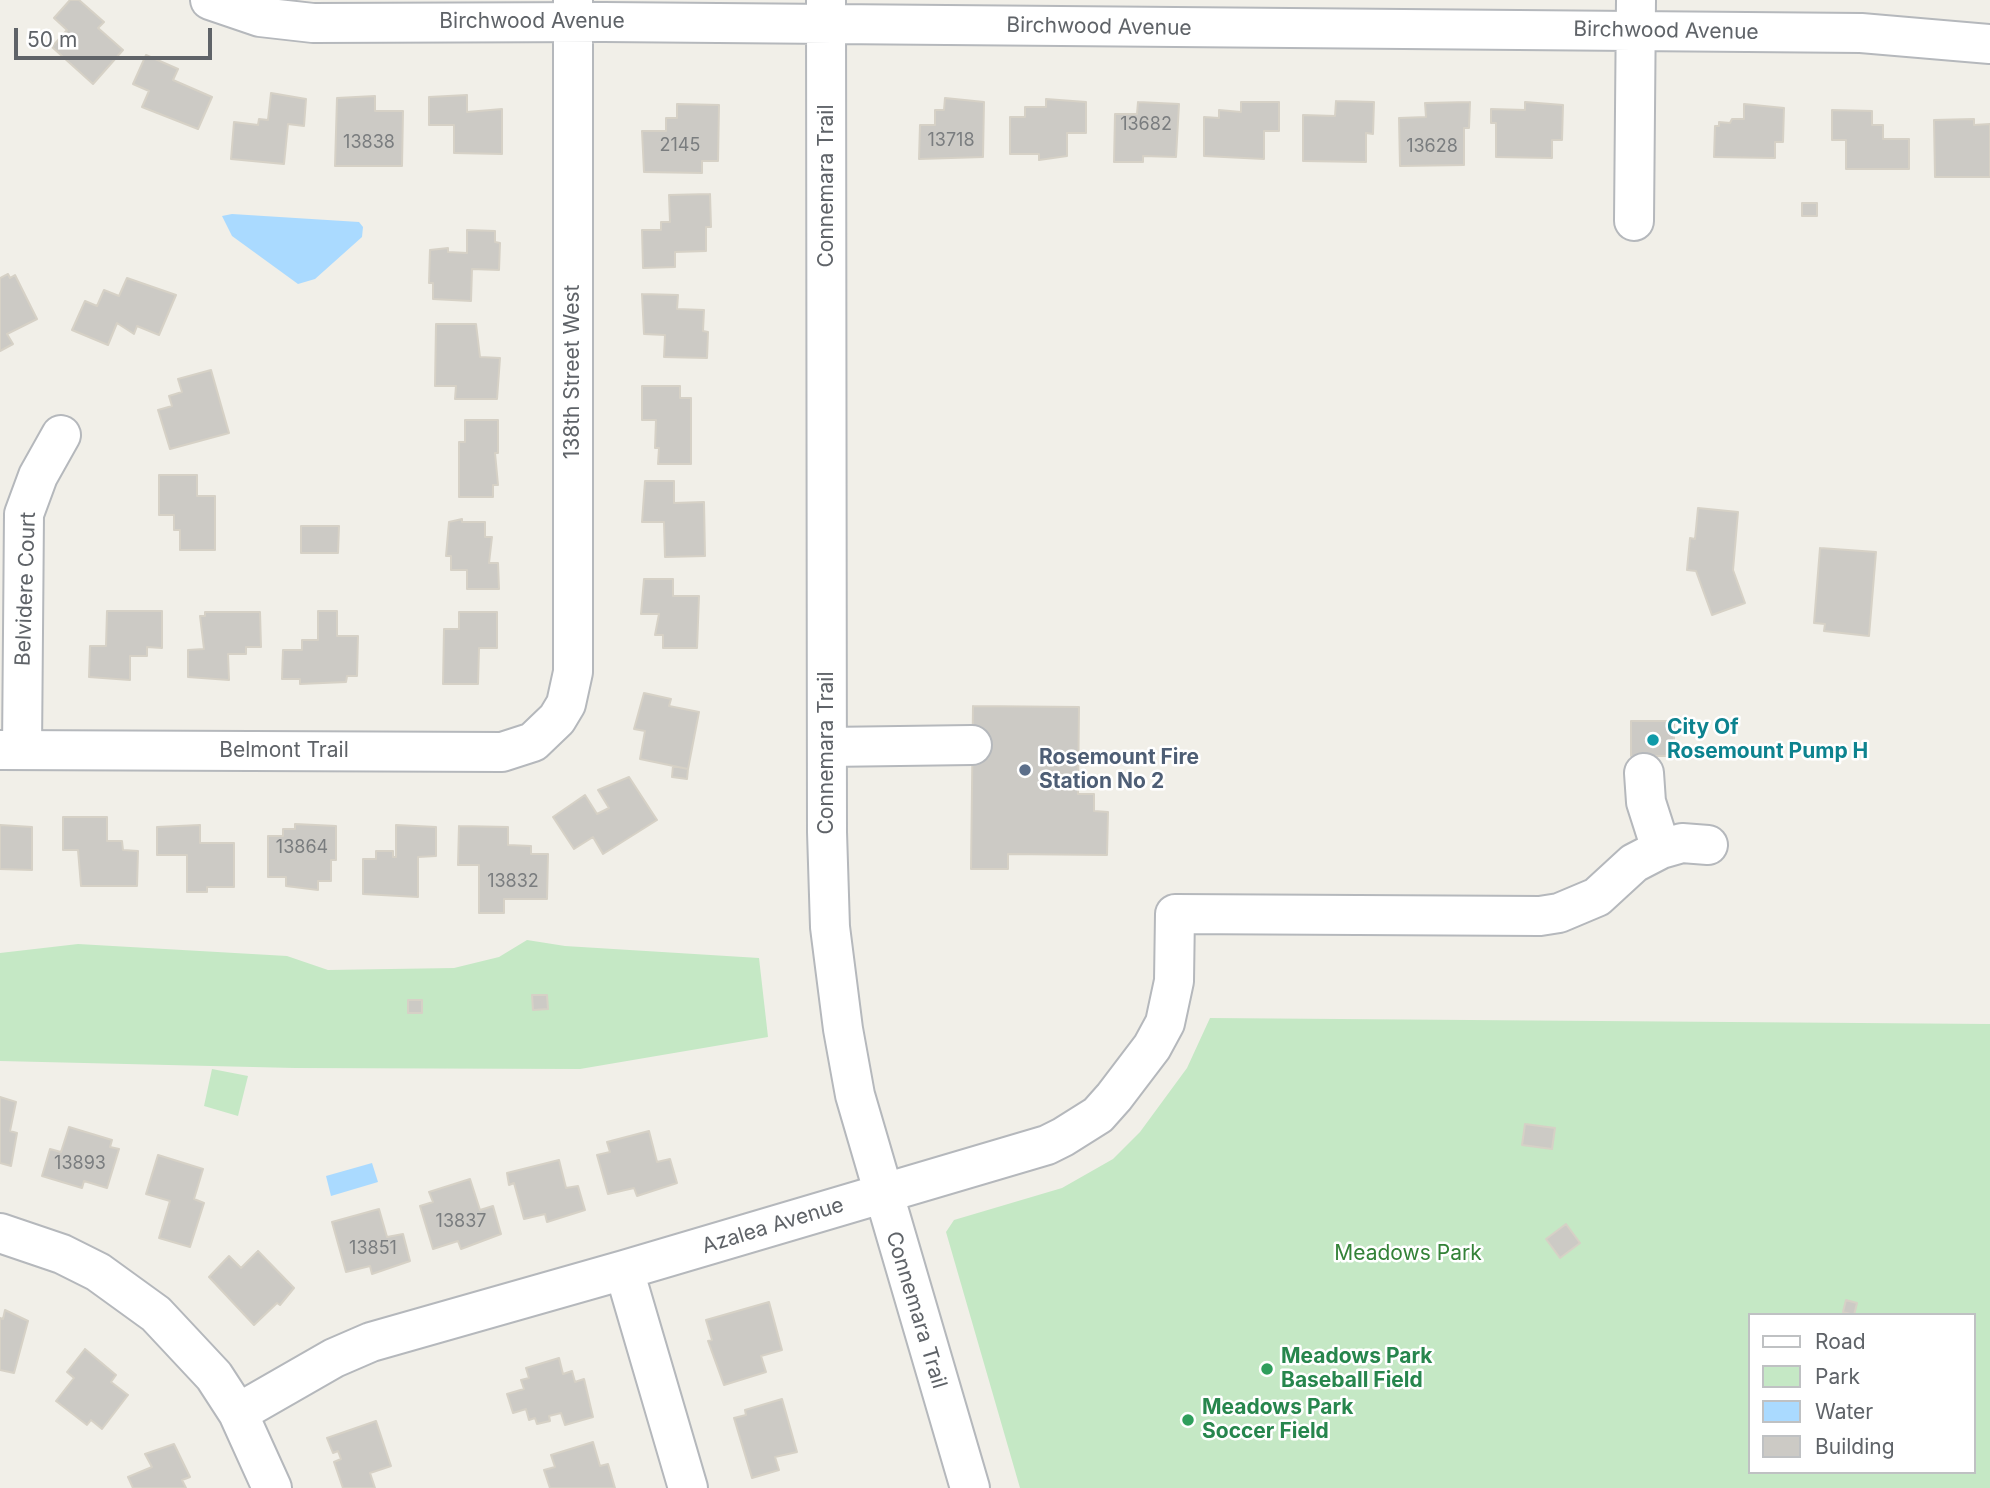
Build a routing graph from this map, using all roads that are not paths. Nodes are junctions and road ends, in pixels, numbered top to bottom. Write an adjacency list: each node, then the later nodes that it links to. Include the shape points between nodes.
1 (210, 0): 2 (street, Birchwood Avenue, via 260,17 294,22)
2 (573, 11): 3 (street, Birchwood Avenue); 9 (street, 138th Street West, via 573,673 566,704)
3 (826, 12): 4 (street, Birchwood Avenue); 11 (street, Connemara Trail)
4 (1082, 14): 5 (street, Birchwood Avenue)
5 (1636, 16): 6 (street, Birchwood Avenue); 7 (street)
6 (1990, 44)
7 (1634, 221)
8 (61, 435): 12 (street, Belvidere Court, via 24,514)
9 (557, 719): 12 (street, Belmont Trail, via 533,742 502,752)
10 (972, 745): 11 (street)
11 (827, 747): 16 (street, Connemara Trail, via 836,980 855,1095)
12 (11, 750)
13 (1644, 773): 15 (street, via 1646,802)
14 (1708, 845): 15 (street, via 1682,843)
15 (1661, 849): 16 (street, Azalea Avenue, via 1634,863 1597,897 1540,916 1175,914 1174,981 1165,1023 1098,1115 1047,1145)
16 (882, 1193): 18 (street, Azalea Avenue); 22 (street, Connemara Trail)
17 (0, 1233): 19 (street, via 62,1254 129,1292 182,1339)
18 (624, 1270): 19 (street, Azalea Avenue, via 353,1348); 21 (street)
19 (238, 1413): 20 (street)
20 (272, 1488)
21 (688, 1488)
22 (970, 1488)

